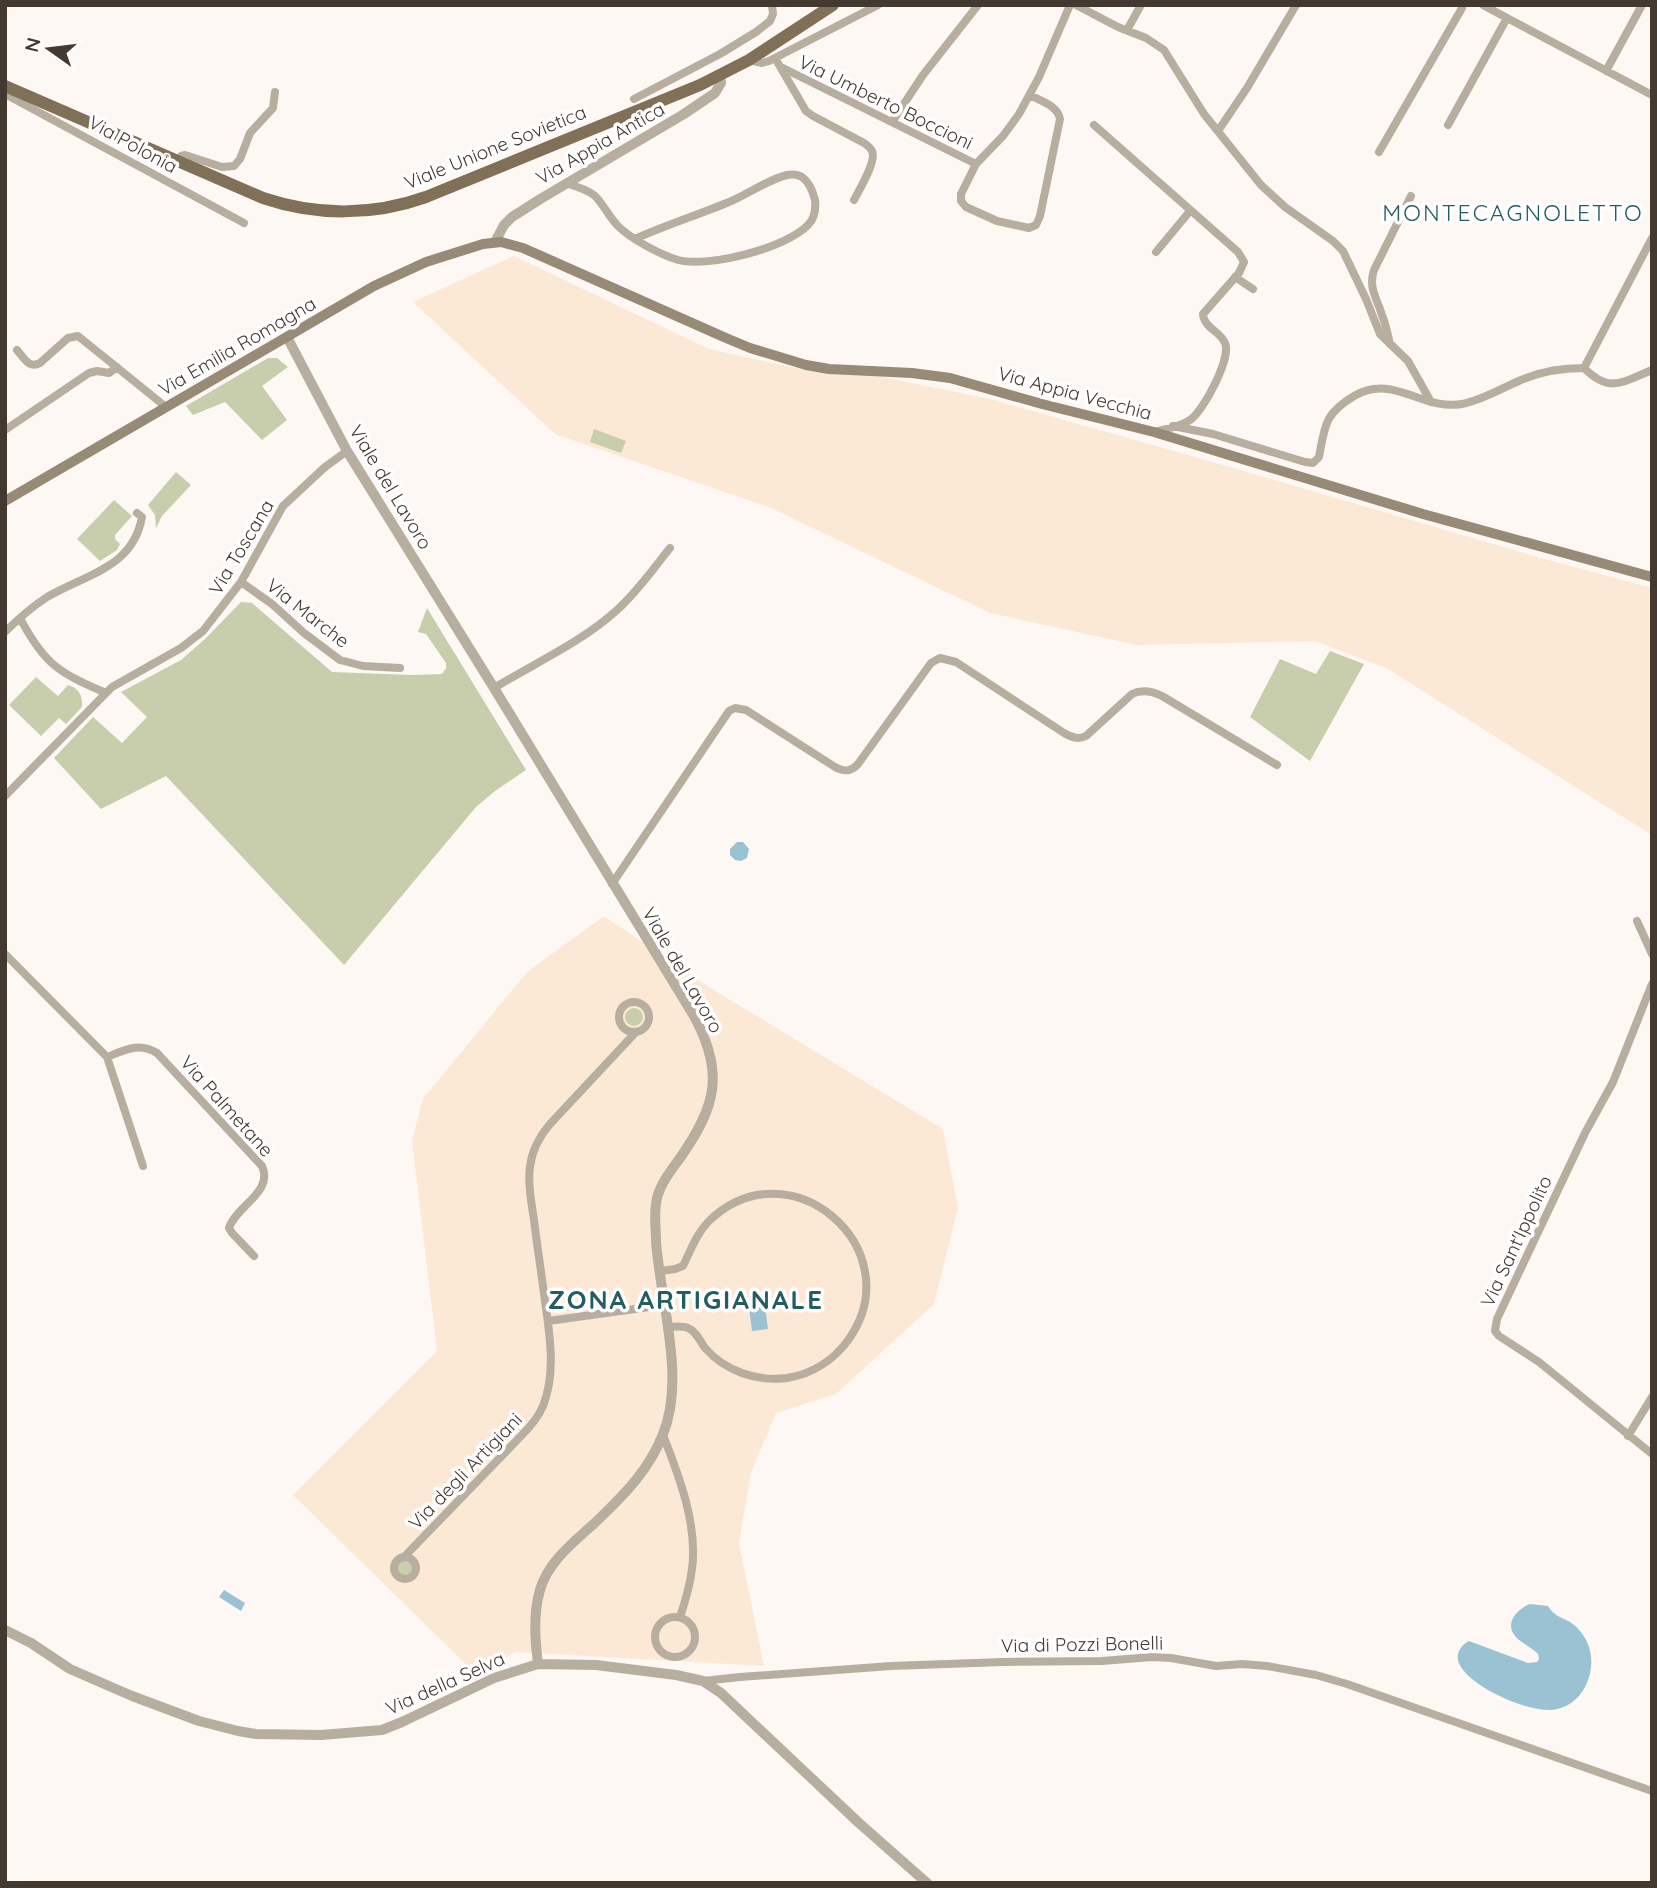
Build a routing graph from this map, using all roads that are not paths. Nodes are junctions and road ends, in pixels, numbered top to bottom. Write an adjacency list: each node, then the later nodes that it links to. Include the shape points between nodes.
1 (772, 5): 24 (street, via 770,21 756,32)
2 (833, 5): 15 (main road, Viale Unione Sovietica)
3 (878, 5): 14 (street)
4 (978, 5): 25 (street)
5 (1070, 5): 22 (street)
6 (1076, 5): 13 (street)
7 (1141, 5): 13 (street)
8 (1296, 5): 28 (street)
9 (1483, 5): 12 (street)
10 (1642, 5): 17 (street)
11 (1461, 6): 29 (street)
12 (1507, 18): 17 (street); 27 (street)
13 (1127, 30): 28 (street, via 1164,50)
14 (775, 58): 15 (street, via 764,63); 16 (street)
15 (749, 60): 18 (main road, Viale Unione Sovietica)
16 (783, 68): 25 (street, Via Umberto Boccioni); 34 (street, via 811,115 871,149 873,160)
17 (1606, 71): 23 (street)
18 (720, 75): 24 (main road, Viale Unione Sovietica); 32 (street, Via Appia Antica, via 715,93)
19 (5, 86): 30 (main road, Viale Unione Sovietica)
20 (275, 92): 30 (street, via 272,108 250,133 234,166 188,155)
21 (5, 94): 36 (street, Via Polonia)
22 (1030, 95): 31 (street, via 1007,131); 31 (street, via 1054,108 1060,117 1037,223 1029,229 966,207 962,191)
23 (1652, 95)
24 (635, 102): 30 (main road, Viale Unione Sovietica, via 426,197 365,211 302,209 277,203)
25 (892, 122): 31 (street, Via Umberto Boccioni)
26 (1094, 125): 35 (street)
27 (1448, 125)
28 (1218, 131): 44 (street, via 1272,197 1343,251 1378,331)
29 (1379, 152)
30 (177, 161)
31 (976, 164)
32 (566, 183): 38 (street, via 593,195); 39 (street, Via Appia Antica, via 510,219)
33 (1412, 195): 44 (street, via 1371,281)
34 (854, 200)
35 (1190, 211): 40 (street); 41 (street, via 1242,256 1243,265)
36 (244, 223)
37 (1652, 238): 47 (street)
38 (635, 239): 38 (street, via 686,261 739,256 767,248 804,228 814,216 815,200 804,178 786,175)
39 (495, 242): 43 (main road, Via Emilia Romagna, via 417,265); 53 (main road, Via Appia Vecchia, via 523,248 750,348 806,365 950,378)
40 (1156, 252)
41 (1235, 276): 42 (street); 51 (street, via 1203,314 1226,345 1224,362 1199,412)
42 (1253, 289)
43 (287, 337): 50 (main road, Via Emilia Romagna); 54 (street, Viale del Lavoro)
44 (1390, 344): 49 (street, via 1412,367)
45 (18, 350): 46 (street, via 29,364 36,365 75,335)
46 (117, 367): 50 (street); 52 (street, via 109,373 89,373)
47 (1584, 368): 48 (street, via 1600,382 1613,384); 49 (street, via 1536,374 1466,403)
48 (1652, 370)
49 (1431, 402): 51 (street, via 1385,388 1358,393 1330,415 1319,457 1313,463)
50 (166, 407): 55 (main road, Via Emilia Romagna)
51 (1173, 426): 53 (street)
52 (5, 430)
53 (1154, 432): 58 (main road, Via Appia Vecchia, via 1436,518)
54 (347, 451): 59 (street, Via Toscana, via 285,503); 63 (street, Viale del Lavoro)
55 (5, 501)
56 (137, 513): 60 (street, via 142,517 140,531 113,565 48,597)
57 (670, 548): 63 (street, via 633,594 601,622)
58 (1652, 577)
59 (242, 582): 62 (street, Via Marche, via 340,660); 64 (street, Via Toscana, via 193,640)
60 (20, 618): 61 (street); 64 (street, via 50,662)
61 (5, 632)
62 (400, 667)
63 (494, 688): 67 (street, Viale del Lavoro)
64 (106, 693): 66 (street, Via Toscana)
65 (1277, 765): 67 (street, via 1152,691 1134,692 1086,736 1074,737 940,657 850,771 835,767 746,710 729,711)
66 (5, 796)
67 (612, 884): 76 (street, Viale del Lavoro, via 696,1021 712,1069 713,1090 706,1114 657,1199)
68 (1637, 921): 70 (street)
69 (5, 954): 73 (street)
70 (1652, 954)
71 (1652, 984): 82 (street, Via Sant'Ippolito, via 1613,1082 1582,1137 1495,1327 1499,1336 1539,1362)
72 (636, 1032): 78 (street, Via degli Artigiani, via 550,1124 531,1158 529,1182)
73 (107, 1057): 74 (street); 75 (street, Via Palmetane, via 136,1047 157,1053 262,1167 263,1185 230,1226)
74 (143, 1166)
75 (254, 1256)
76 (660, 1270): 77 (street, Viale del Lavoro); 79 (street, via 682,1266 698,1234 724,1209 749,1197 774,1194 809,1201 835,1218 857,1247 865,1275 863,1307 851,1336 825,1363 795,1376 764,1378 736,1371 716,1359 689,1328)
77 (664, 1305): 78 (street); 79 (street, Viale del Lavoro)
78 (548, 1321): 84 (street, Via degli Artigiani, via 550,1373 536,1419)
79 (667, 1327): 81 (street, Viale del Lavoro, via 673,1384)
80 (1652, 1397): 82 (street)
81 (663, 1435): 85 (street, via 684,1489 693,1546 692,1572); 87 (street, Viale del Lavoro, via 640,1476 566,1549 546,1576 536,1617)
82 (1628, 1436): 83 (street, Via Sant'Ippolito)
83 (1652, 1454)
84 (404, 1557)
85 (680, 1617): 85 (street, via 662,1622 656,1634 658,1647 668,1655 681,1656 695,1639 690,1623)
86 (5, 1630): 87 (street, Via della Selva, via 76,1672 132,1696 209,1724 263,1734 382,1730 494,1678)
87 (538, 1664): 88 (street, Via della Selva, via 596,1665)
88 (703, 1681): 89 (street, Via di Pozzi Bonelli, via 1003,1661 1147,1657 1210,1665 1267,1665 1341,1682); 90 (street, Via della Selva, via 722,1693)
89 (1652, 1791)
90 (927, 1883)

